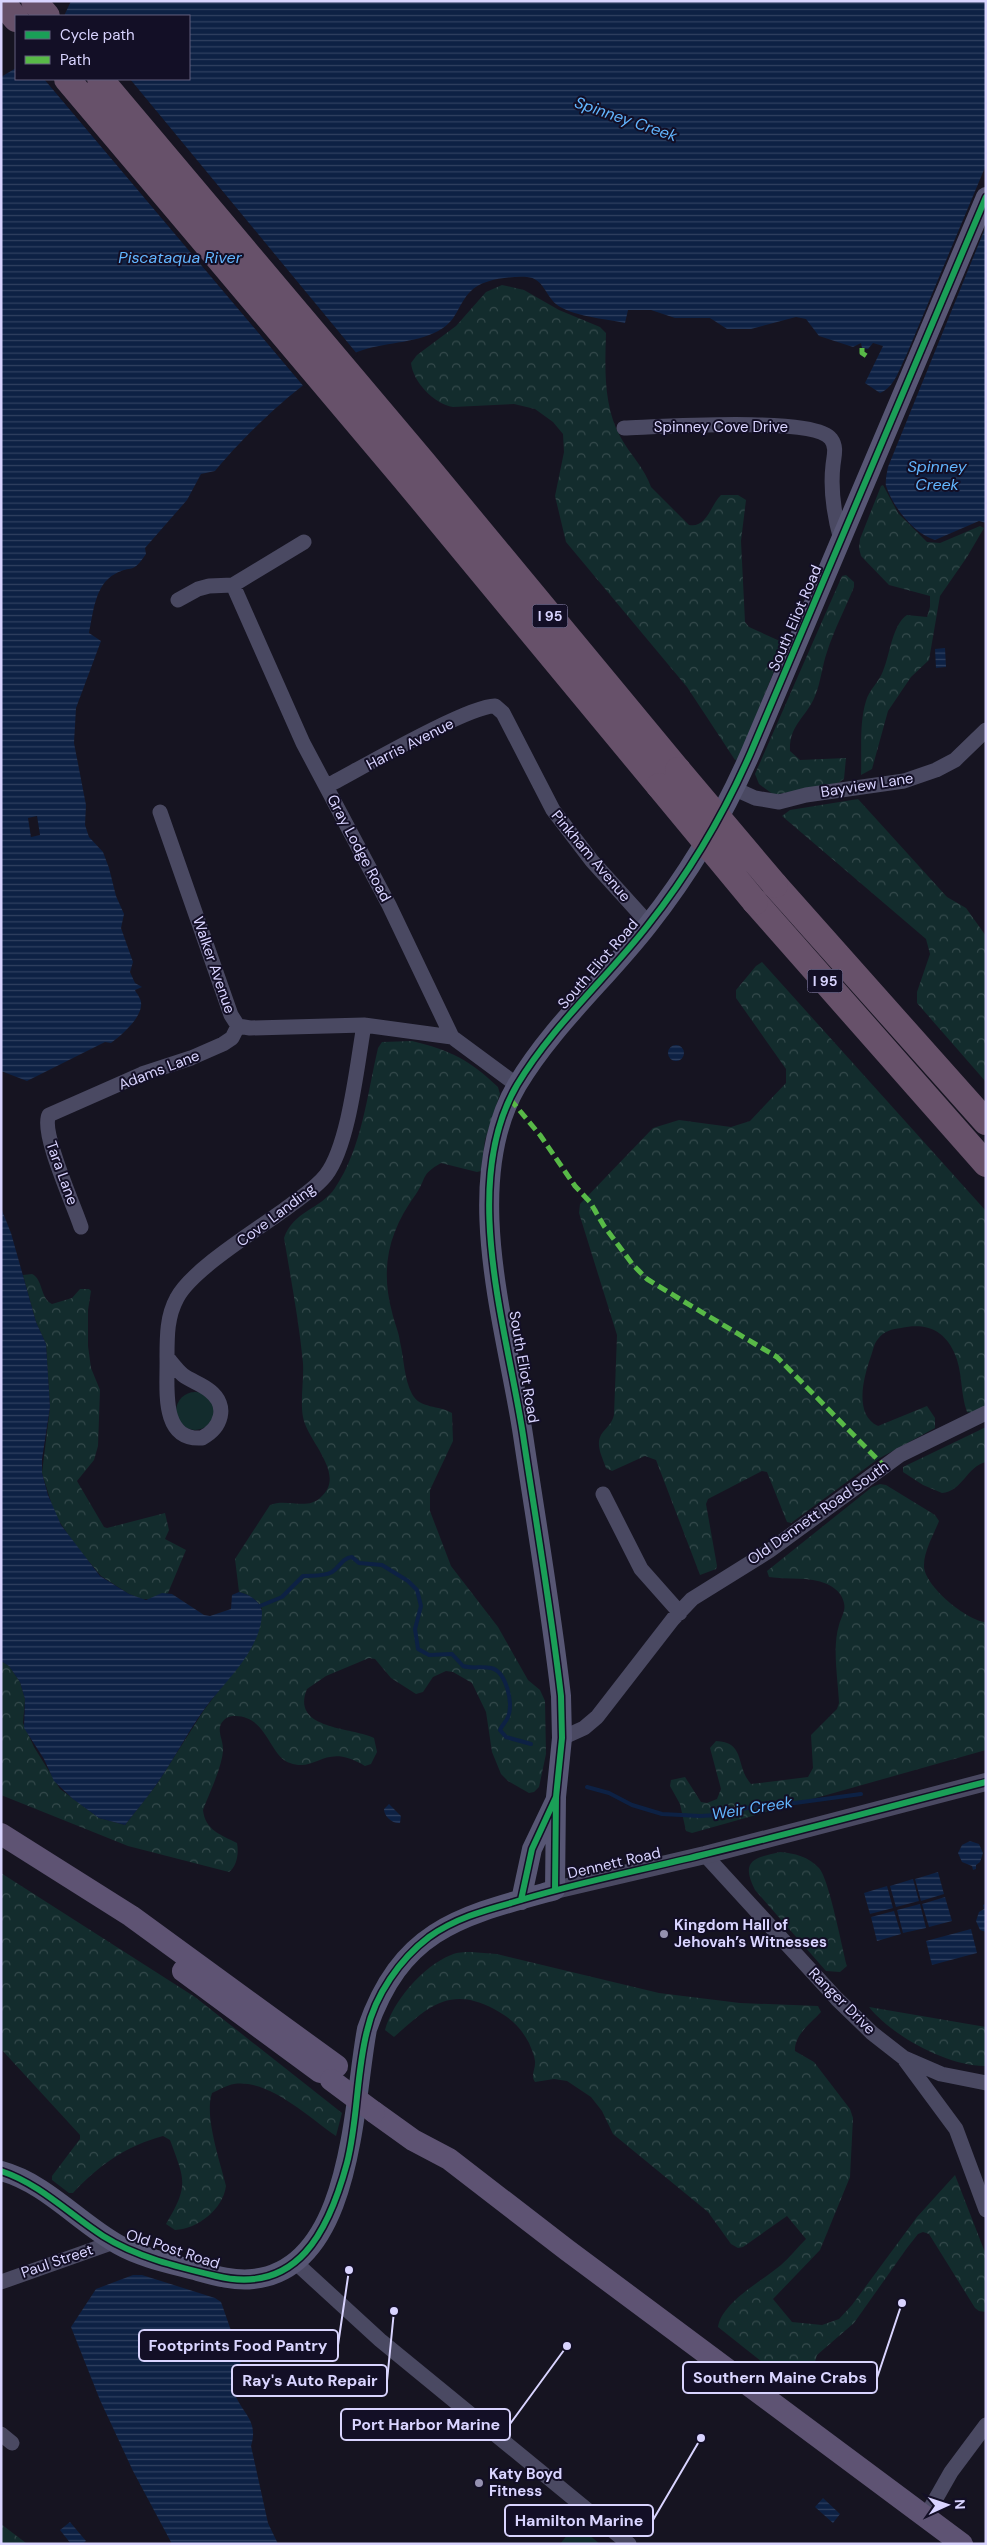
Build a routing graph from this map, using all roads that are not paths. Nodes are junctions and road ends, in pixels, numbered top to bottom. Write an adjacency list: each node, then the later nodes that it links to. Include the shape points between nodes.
1 (1, 1): 4 (highway)
2 (34, 1): 3 (highway)
3 (46, 15)
4 (15, 18)
5 (68, 80): 25 (highway, I 95, bridge, via 404,478 755,902)
6 (101, 80): 24 (highway, I 95, bridge, via 763,871)
7 (986, 197): 9 (main road, South Eliot Road)
8 (624, 428): 9 (street, Spinney Cove Drive, via 778,424 822,432 831,439 835,450 832,495)
9 (842, 540): 16 (main road, South Eliot Road)
10 (304, 542): 11 (street)
11 (233, 585): 12 (street, via 198,589); 15 (street, Gray Lodge Road, via 303,744)
12 (178, 600)
13 (495, 706): 15 (street, Harris Avenue, via 432,731); 18 (street, Pinkham Avenue, via 503,713 553,810 592,861)
14 (986, 730): 16 (street, Bayview Lane, via 951,762 918,778 779,802 755,798)
15 (327, 786): 21 (street, Gray Lodge Road)
16 (735, 789): 18 (main road, South Eliot Road, via 703,846)
17 (160, 812): 20 (street, Walker Avenue, via 230,1015)
18 (649, 924): 22 (main road, South Eliot Road, via 545,1046)
19 (364, 1025): 20 (street, Walker Avenue); 21 (street, Walker Avenue); 27 (street, Cove Landing, via 342,1142 333,1164 306,1194 198,1272 182,1290 169,1321)
20 (238, 1026): 23 (street, Adams Lane, via 232,1038 223,1044 53,1112)
21 (452, 1037): 22 (street, Gray Lodge Road)
22 (517, 1085): 31 (main road, South Eliot Road, via 503,1117 492,1169 490,1244 552,1625 561,1696)
23 (47, 1120): 26 (street, Tara Lane, via 52,1148)
24 (986, 1122)
25 (986, 1164)
26 (81, 1227)
27 (167, 1357): 27 (street, Cove Landing, via 172,1424 182,1435 202,1438 220,1421 221,1404 209,1389 180,1373)
28 (986, 1413): 30 (street, Old Dennett Road South, via 900,1455 769,1550 705,1588)
29 (603, 1494): 30 (street, via 641,1569)
30 (680, 1613): 31 (street, Old Dennett Road South, via 597,1717 584,1728)
31 (562, 1738): 33 (main road, South Eliot Road)
32 (986, 1782): 36 (street, Dennett Road)
33 (556, 1797): 37 (main road); 38 (main road, via 532,1849)
34 (1, 1834): 40 (main road, via 131,1916 235,1989)
35 (1, 1850): 40 (main road)
36 (705, 1855): 37 (street, Dennett Road); 39 (street, Ranger Drive, via 837,1999)
37 (555, 1890): 38 (main road, Dennett Road)
38 (521, 1900): 45 (main road, Dennett Road, via 460,1919 435,1933 419,1945 385,1988 367,2029 347,2162 329,2215)
39 (904, 2058): 41 (street, Ranger Drive, via 941,2074); 43 (street, via 956,2129)
40 (334, 2073): 48 (main road, via 376,2104 429,2134 449,2160 539,2230)
41 (986, 2084)
42 (1, 2171): 44 (main road, Old Post Road, via 33,2186)
43 (986, 2210)
44 (114, 2242): 45 (main road, Old Post Road, via 182,2267 238,2280 266,2276); 46 (street, Paul Street)
45 (296, 2263): 49 (street, via 380,2340)
46 (1, 2282)
47 (986, 2425): 48 (street, via 951,2472)
48 (926, 2516): 50 (main road)
49 (629, 2544)
50 (962, 2544)

